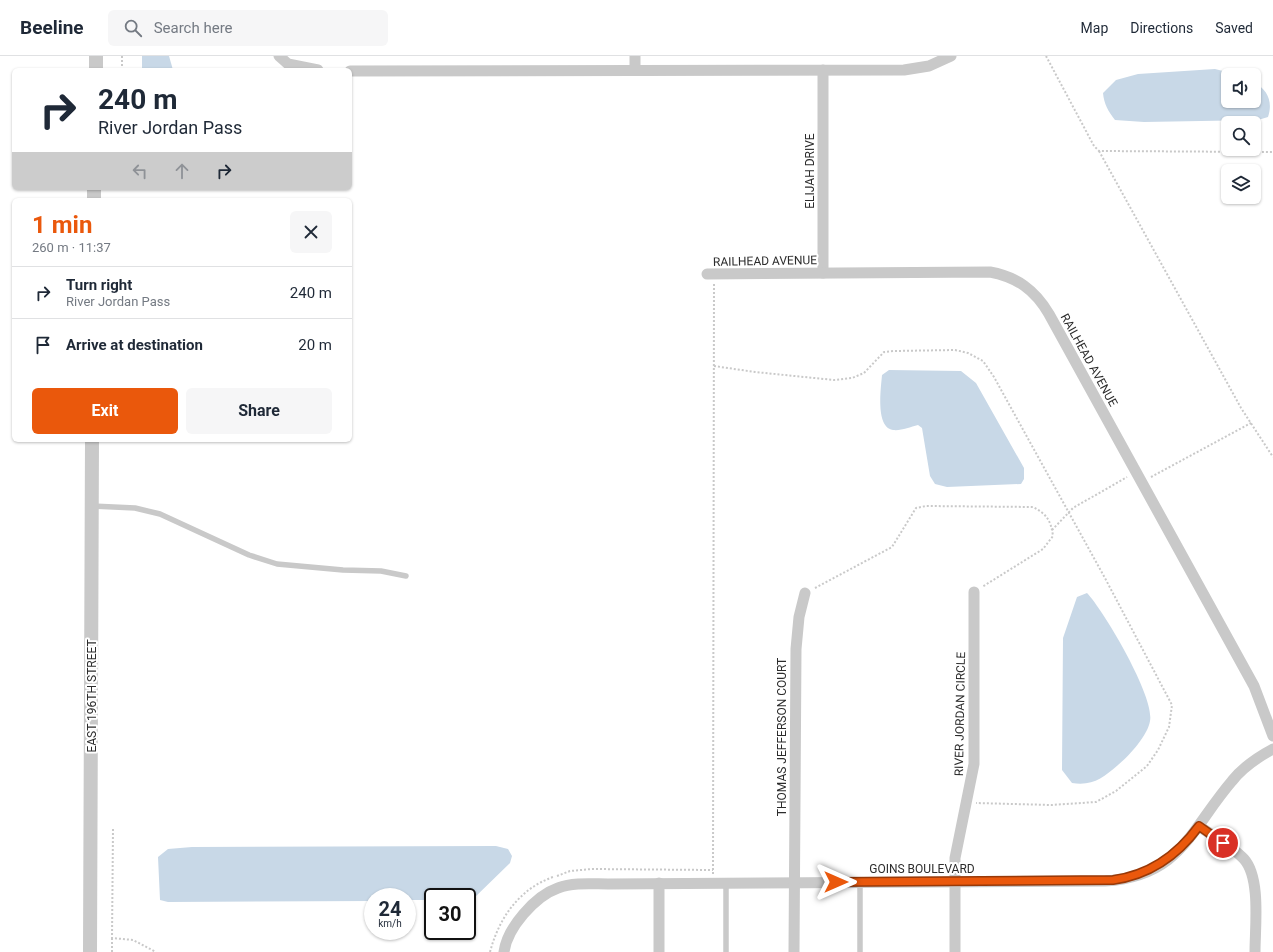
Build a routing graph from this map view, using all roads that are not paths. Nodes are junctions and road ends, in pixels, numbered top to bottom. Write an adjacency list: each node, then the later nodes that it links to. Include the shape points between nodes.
1 (96, 56): 5 (street)
2 (279, 56): 6 (street, via 288,64)
3 (635, 56): 7 (street)
4 (950, 56): 8 (street, via 929,66 912,69)
5 (96, 68)
6 (308, 68)
7 (635, 70): 8 (street); 9 (street)
8 (823, 70): 10 (street, ELIJAH DRIVE)
9 (352, 71)
10 (823, 273): 11 (street, RAILHEAD AVENUE); 17 (street, RAILHEAD AVENUE, via 990,272 1020,282 1036,294 1254,686)
11 (711, 274)
12 (92, 442): 13 (street, EAST 196TH STREET)
13 (92, 506): 14 (lane, via 135,508 160,514 249,555 276,564 381,571); 25 (street, EAST 196TH STREET)
14 (406, 576)
15 (974, 592): 21 (street, RIVER JORDAN CIRCLE, via 974,764 956,848)
16 (805, 593): 24 (street, THOMAS JEFFERSON COURT, via 797,629)
17 (1273, 736)
18 (1273, 749): 19 (street, GOINS BOULEVARD, via 1253,761 1232,780)
19 (1199, 826): 21 (street, GOINS BOULEVARD, via 1182,848 1164,862 1122,879); 32 (street, via 1235,851 1250,868 1254,888)
20 (860, 882): 21 (street, GOINS BOULEVARD); 24 (street, GOINS BOULEVARD); 30 (lane)
21 (954, 882): 31 (street, RIVER JORDAN CIRCLE)
22 (659, 883): 23 (street, GOINS BOULEVARD); 26 (street, GOINS BOULEVARD, via 578,884 558,888 532,905 519,919 509,935); 27 (street)
23 (726, 883): 24 (street, GOINS BOULEVARD); 28 (lane)
24 (794, 883): 29 (street, THOMAS JEFFERSON COURT)
25 (90, 952)
26 (504, 952)
27 (659, 952)
28 (726, 952)
29 (794, 952)
30 (860, 952)
31 (955, 952)
32 (1255, 952)

